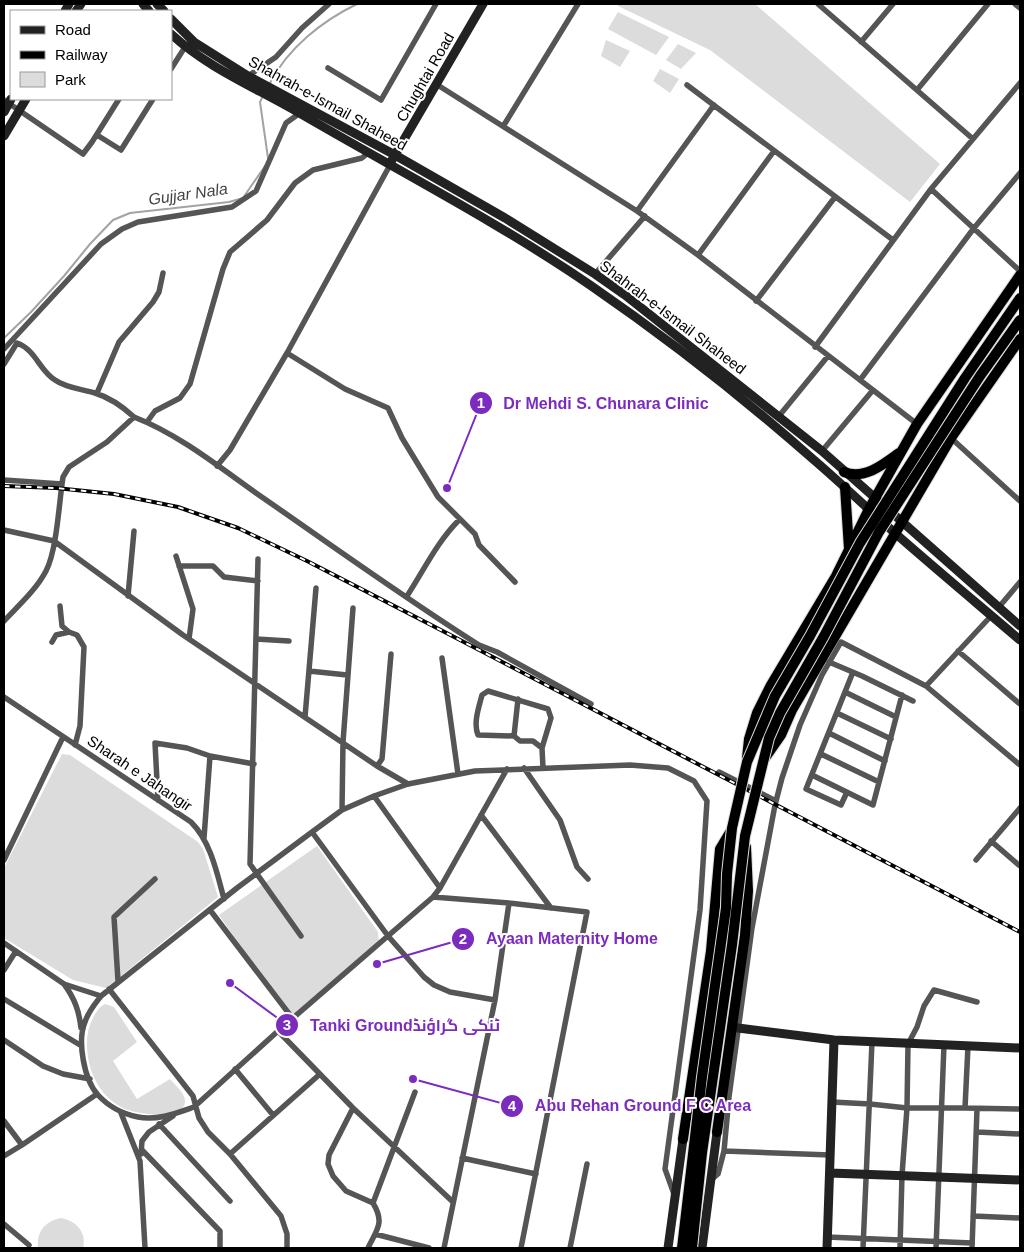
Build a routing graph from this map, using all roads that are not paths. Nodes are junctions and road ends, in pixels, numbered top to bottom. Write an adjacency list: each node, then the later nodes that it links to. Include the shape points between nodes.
1 (329, 4): 16 (street)
2 (436, 4): 15 (street, via 381,100)
3 (483, 4): 18 (main road, Chughtai Road)
4 (578, 4): 30 (street)
5 (818, 4): 12 (street)
6 (893, 4): 12 (street)
7 (988, 4): 20 (street)
8 (1015, 4): 9 (street)
9 (1020, 8)
10 (172, 20): 16 (main road, Shahrah-e-Ismail Shaheed, via 194,42)
11 (172, 35): 13 (main road, Shahrah-e-Ismail Shaheed)
12 (861, 42): 20 (street)
13 (185, 47): 14 (street); 25 (main road, Shahrah-e-Ismail Shaheed, via 240,81)
14 (172, 67)
15 (328, 68)
16 (251, 77): 25 (main road, Shahrah-e-Ismail Shaheed)
17 (1020, 83): 33 (street)
18 (436, 84): 30 (street); 36 (main road, Chughtai Road)
19 (687, 85): 26 (street)
20 (917, 90): 33 (street)
21 (8, 100): 27 (street); 28 (main road)
22 (25, 100): 27 (main road)
23 (118, 100): 31 (street)
24 (152, 100): 31 (street, via 121,150)
25 (293, 104): 29 (main road, Shahrah-e-Ismail Shaheed); 36 (main road, Shahrah-e-Ismail Shaheed)
26 (714, 105): 34 (street); 41 (street)
27 (19, 110): 31 (street, via 83,154); 32 (main road)
28 (4, 112)
29 (300, 113): 35 (main road, Shahrah-e-Ismail Shaheed); 55 (street, via 286,123 256,191 232,207 138,222 122,229 101,244)
30 (504, 125): 41 (street)
31 (97, 135)
32 (4, 136)
33 (973, 139): 39 (street)
34 (774, 151): 40 (street); 45 (street)
35 (368, 153): 37 (main road, Shahrah-e-Ismail Shaheed); 64 (street, via 362,158 313,170 303,177 267,220 230,252 222,269 190,384 180,398 155,411)
36 (396, 155): 37 (main road, Chughtai Road); 48 (main road, Shahrah-e-Ismail Shaheed)
37 (390, 164): 56 (street); 73 (main road, Shahrah-e-Ismail Shaheed, via 590,285 716,378)
38 (1020, 173): 43 (street)
39 (931, 189): 43 (street); 44 (street)
40 (835, 197): 44 (street); 51 (street)
41 (637, 211): 42 (street)
42 (645, 216): 45 (street); 48 (street)
43 (974, 228): 46 (street); 59 (street)
44 (893, 240): 54 (street)
45 (698, 255): 51 (street)
46 (1020, 271)
47 (163, 273): 61 (street, via 153,302 119,342)
48 (595, 274): 62 (main road, Shahrah-e-Ismail Shaheed)
49 (1020, 276): 65 (highway)
50 (1020, 298): 135 (highway, bridge, via 860,543 774,696)
51 (756, 301): 54 (street)
52 (1020, 320): 133 (highway, bridge, via 879,532 780,713 769,738)
53 (1020, 339): 66 (highway)
54 (815, 347): 57 (street)
55 (4, 349)
56 (287, 353): 69 (street, via 230,450); 77 (street, via 345,389 388,408 438,497)
57 (828, 356): 59 (street); 62 (street)
58 (4, 364): 61 (street, via 17,343 27,347 56,382)
59 (860, 380): 60 (street)
60 (873, 390): 65 (street); 68 (street)
61 (97, 394): 63 (street, via 117,402)
62 (779, 416): 68 (main road, Shahrah-e-Ismail Shaheed)
63 (134, 417): 64 (street); 72 (street, via 107,442 69,467)
64 (147, 422): 69 (street)
65 (917, 424): 67 (highway)
66 (951, 438): 75 (street); 78 (highway)
67 (902, 450): 70 (highway, via 872,471 856,475); 74 (highway)
68 (822, 451): 70 (main road, Shahrah-e-Ismail Shaheed)
69 (217, 466): 92 (street)
70 (844, 472): 74 (main road, Shahrah-e-Ismail Shaheed)
71 (4, 480): 72 (street)
72 (62, 484): 82 (street)
73 (845, 487): 76 (main road, Shahrah-e-Ismail Shaheed); 83 (highway)
74 (875, 499): 76 (highway); 78 (main road, Shahrah-e-Ismail Shaheed)
75 (1020, 499)
76 (869, 509): 81 (main road, Shahrah-e-Ismail Shaheed); 83 (highway)
77 (459, 520): 88 (street); 92 (street, via 430,555)
78 (902, 522): 81 (highway); 95 (main road, Shahrah-e-Ismail Shaheed)
79 (4, 530): 82 (street)
80 (134, 531): 91 (street)
81 (896, 534): 96 (main road, Shahrah-e-Ismail Shaheed); 133 (highway)
82 (54, 541): 91 (street); 97 (street, via 46,571)
83 (849, 550): 135 (highway, via 757,713 749,739)
84 (176, 556): 86 (street)
85 (258, 560): 87 (street)
86 (179, 566): 87 (street, via 213,566 224,577); 100 (street, via 193,609)
87 (258, 581): 101 (street)
88 (515, 582)
89 (1020, 582): 95 (street)
90 (316, 588): 109 (street)
91 (128, 596): 100 (street)
92 (407, 596): 119 (street, via 479,645 498,652)
93 (60, 606): 99 (street, via 62,626)
94 (353, 608): 111 (street)
95 (999, 608): 98 (main road, Shahrah-e-Ismail Shaheed)
96 (992, 616): 102 (main road, Shahrah-e-Ismail Shaheed); 105 (street)
97 (4, 621)
98 (1020, 626)
99 (69, 632): 104 (street, via 56,635); 129 (street, via 77,635 84,647 80,726)
100 (188, 639): 112 (street)
101 (256, 639): 103 (street); 112 (street)
102 (1020, 640)
103 (289, 641)
104 (52, 642)
105 (958, 651): 113 (street); 120 (street)
106 (392, 654): 138 (street, via 382,759)
107 (442, 658): 143 (street)
108 (829, 662): 110 (street); 113 (street, via 841,642); 150 (street, via 800,725)
109 (309, 671): 111 (street); 122 (street)
110 (853, 672): 114 (street); 115 (street)
111 (347, 675): 128 (street)
112 (255, 684): 122 (street); 136 (street)
113 (926, 686): 137 (street)
114 (845, 692): 121 (street); 123 (street)
115 (902, 695): 118 (street); 123 (street)
116 (4, 697): 126 (street, Sharah e Jahangir)
117 (518, 699): 125 (street); 125 (street, via 484,692 476,722 478,736); 130 (street, via 548,709 551,718)
118 (913, 700)
119 (591, 704)
120 (1020, 704)
121 (837, 713): 124 (street); 127 (street)
122 (305, 717): 128 (street)
123 (896, 717): 127 (street)
124 (829, 733): 131 (street); 134 (street)
125 (514, 736): 130 (street, via 520,741 533,741)
126 (64, 737): 129 (street, Sharah e Jahangir); 159 (street)
127 (891, 739): 134 (street)
128 (343, 742): 138 (street); 151 (street)
129 (75, 745): 149 (street, Sharah e Jahangir)
130 (542, 748): 140 (street)
131 (821, 754): 144 (street); 145 (street)
132 (210, 756): 136 (street); 149 (street, via 188,748 155,743); 157 (street)
133 (764, 761): 156 (highway, bridge)
134 (885, 761): 145 (street)
135 (747, 762): 154 (highway, bridge)
136 (254, 764): 162 (street, via 250,864)
137 (1020, 765)
138 (377, 766): 146 (street)
139 (524, 768): 140 (street); 141 (street); 164 (street, via 560,820 577,867)
140 (543, 768): 236 (street, via 630,765 668,768 694,781 707,801 700,910 665,1169)
141 (507, 769): 143 (street); 153 (street)
142 (718, 772): 150 (street)
143 (458, 774): 146 (street)
144 (812, 775): 147 (street); 147 (street, via 806,789 840,805)
145 (879, 782): 147 (street, via 873,805)
146 (408, 784): 148 (street)
147 (847, 792)
148 (374, 796): 151 (street); 165 (street)
149 (158, 800): 157 (street, Sharah e Jahangir, via 191,822)
150 (776, 801): 184 (street, via 752,928)
151 (342, 810): 155 (street)
152 (1019, 812): 158 (street)
153 (481, 815): 165 (street); 169 (street)
154 (732, 828): 217 (highway, via 720,849 710,961); 259 (highway, bridge, via 726,908)
155 (312, 832): 162 (street); 172 (street)
156 (745, 836): 214 (highway, bridge, via 746,936); 260 (highway, bridge)
157 (204, 840): 167 (street, Sharah e Jahangir)
158 (991, 841): 160 (street); 161 (street)
159 (4, 860)
160 (976, 860)
161 (1020, 866)
162 (257, 874): 167 (street); 171 (street)
163 (155, 879): 176 (street, via 114,917)
164 (588, 879)
165 (440, 888): 166 (street)
166 (433, 897): 168 (street); 172 (street)
167 (224, 899): 170 (street)
168 (509, 903): 169 (street); 181 (street)
169 (551, 908): 229 (street, via 587,912)
170 (210, 910): 176 (street); 183 (street)
171 (301, 936)
172 (388, 936): 181 (street, via 434,985 450,992); 183 (street)
173 (4, 943): 174 (street)
174 (16, 951): 175 (street); 177 (street)
175 (4, 970)
176 (118, 981): 178 (street)
177 (64, 984): 179 (street); 186 (street, via 76,1001)
178 (109, 990): 179 (street); 202 (street, via 192,1096)
179 (101, 996): 186 (street, via 90,1011)
180 (4, 999): 191 (street)
181 (495, 1000): 225 (street)
182 (977, 1002): 190 (street, via 934,990)
183 (292, 1018): 185 (street)
184 (738, 1028): 188 (main road); 221 (street)
185 (278, 1031): 195 (street); 196 (street)
186 (82, 1033): 191 (street)
187 (4, 1040): 197 (street, via 43,1066)
188 (834, 1040): 189 (main road); 200 (main road)
189 (872, 1042): 190 (main road); 201 (street)
190 (908, 1044): 192 (main road); 204 (street)
191 (80, 1045): 197 (street)
192 (944, 1045): 193 (main road); 206 (street)
193 (968, 1046): 194 (main road); 205 (street)
194 (1020, 1048)
195 (235, 1070): 202 (street); 211 (street)
196 (320, 1074): 203 (street); 211 (street)
197 (90, 1079): 199 (street)
198 (415, 1092): 219 (street)
199 (97, 1094): 209 (street); 218 (street)
200 (832, 1102): 201 (street); 223 (main road)
201 (870, 1104): 204 (street); 230 (street)
202 (194, 1107): 210 (street); 222 (street, via 208,1132)
203 (353, 1108): 219 (street); 239 (street, via 329,1155 328,1164 346,1191)
204 (907, 1108): 206 (street); 231 (street)
205 (965, 1108): 206 (street); 207 (street)
206 (941, 1109): 232 (street)
207 (978, 1109): 208 (street); 215 (street)
208 (1020, 1109)
209 (121, 1112): 210 (street, via 140,1118); 226 (street)
210 (177, 1113): 213 (street)
211 (273, 1116): 222 (street)
212 (4, 1121): 218 (street)
213 (159, 1124): 220 (street, via 142,1141); 237 (street)
214 (717, 1132): 234 (main road)
215 (977, 1132): 216 (street); 233 (street)
216 (1020, 1134)
217 (684, 1139): 236 (main road)
218 (22, 1145): 224 (street)
219 (395, 1147): 238 (street); 239 (street)
220 (142, 1150): 226 (street); 251 (street, via 218,1228)
221 (724, 1151): 223 (street); 234 (street, via 718,1174)
222 (230, 1154): 252 (street, via 281,1216 287,1234)
223 (830, 1155): 228 (main road)
224 (4, 1156)
225 (462, 1158): 229 (street); 238 (street)
226 (140, 1161): 250 (street)
227 (587, 1164): 257 (street)
228 (830, 1173): 230 (main road); 244 (main road)
229 (536, 1174): 256 (street)
230 (866, 1174): 231 (main road); 245 (street)
231 (902, 1175): 232 (main road); 246 (street)
232 (938, 1177): 233 (main road); 248 (street)
233 (975, 1178): 235 (main road); 240 (street)
234 (711, 1180): 261 (main road)
235 (1020, 1180)
236 (675, 1196): 258 (main road)
237 (230, 1201)
238 (453, 1202): 255 (street)
239 (373, 1203): 243 (street, via 380,1214)
240 (973, 1216): 241 (street); 249 (street)
241 (1020, 1218)
242 (4, 1224): 247 (street)
243 (375, 1234): 253 (street); 254 (street)
244 (827, 1237): 245 (street); 262 (main road)
245 (864, 1238): 246 (street); 263 (street)
246 (900, 1240): 248 (street); 264 (street)
247 (29, 1245)
248 (936, 1245): 249 (street)
249 (972, 1246)
250 (145, 1248)
251 (220, 1248)
252 (287, 1248)
253 (368, 1248)
254 (429, 1248)
255 (444, 1248)
256 (522, 1248)
257 (570, 1248)
258 (668, 1248)
259 (682, 1248)
260 (692, 1248)
261 (702, 1248)
262 (827, 1248)
263 (864, 1248)
264 (900, 1248)

